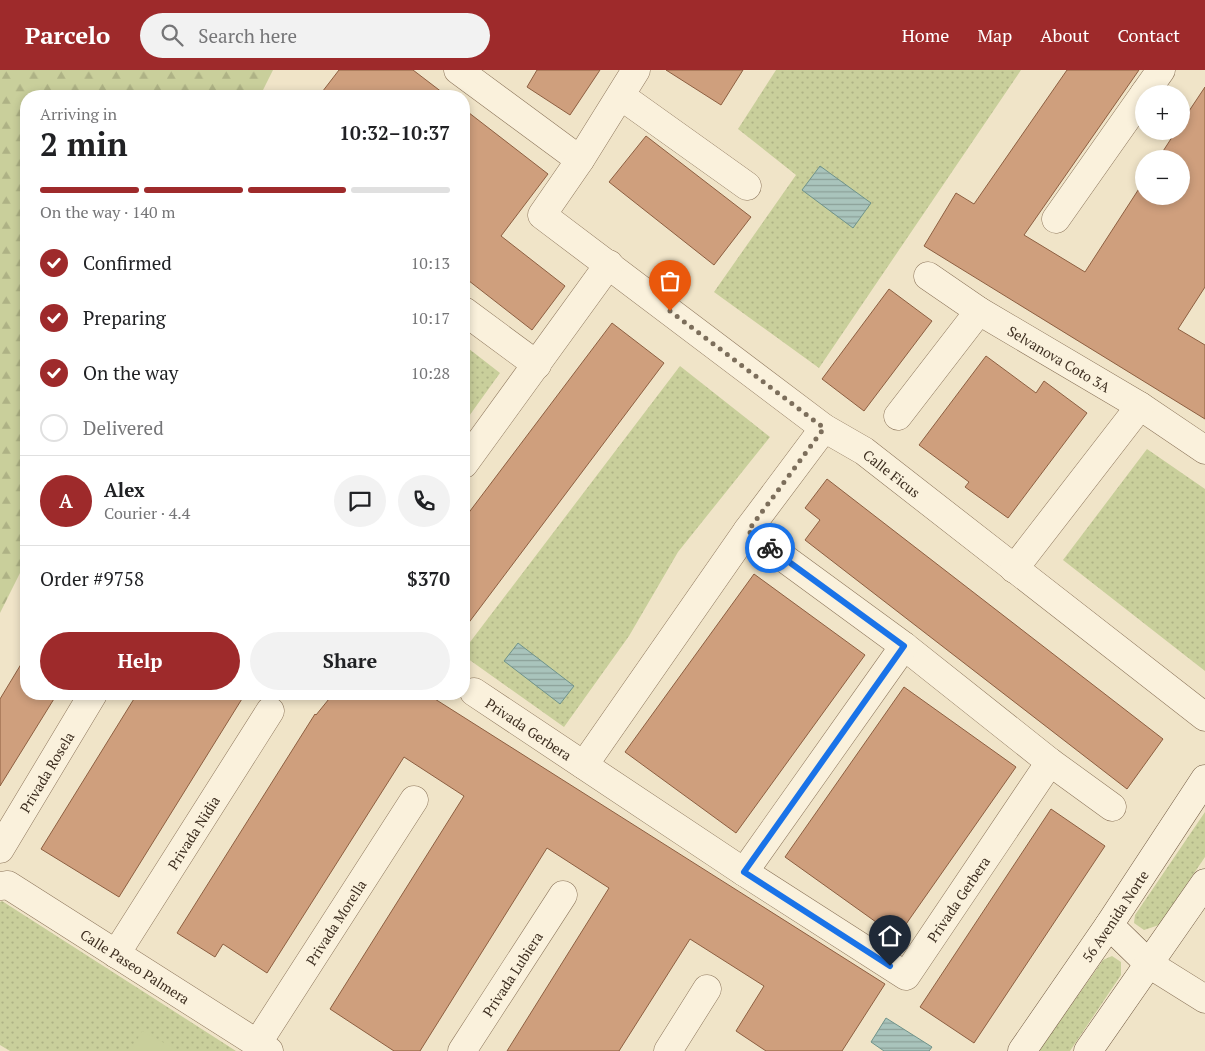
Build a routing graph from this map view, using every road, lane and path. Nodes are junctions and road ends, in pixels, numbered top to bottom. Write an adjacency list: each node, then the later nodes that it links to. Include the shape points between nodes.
1 (458, 70): 7 (street)
2 (636, 70): 5 (street)
3 (1161, 70): 4 (street)
4 (1150, 85)
5 (621, 96): 7 (street); 8 (street)
6 (1135, 107): 9 (street)
7 (580, 160): 10 (street, Calle Ficus, via 542,215)
8 (747, 186)
9 (1056, 219)
10 (609, 264): 14 (street); 17 (street, Calle Ficus)
11 (928, 276): 12 (street, Selvanova Coto 3A)
12 (979, 311): 15 (street, Selvanova Coto 3A); 16 (street)
13 (470, 315): 14 (street)
14 (537, 365): 19 (street)
15 (1140, 406): 18 (street, Selvanova Coto 3A); 21 (street)
16 (898, 416)
17 (824, 428): 20 (street, Privada Gerbera); 21 (street, Calle Ficus, via 864,451)
18 (1205, 450)
19 (470, 456)
20 (748, 531): 22 (street); 28 (street, Privada Gerbera)
21 (1014, 569): 26 (street, Calle Ficus)
22 (904, 646): 27 (street); 33 (street)
23 (474, 692): 28 (street, Privada Gerbera)
24 (89, 700): 32 (street, Privada Rosela)
25 (270, 712): 38 (street, Privada Nidia)
26 (1205, 717)
27 (1050, 762): 31 (street); 33 (street, Privada Gerbera, via 906,976)
28 (584, 764): 33 (street, Privada Gerbera)
29 (1205, 779): 37 (street, 56 Avenida Norte)
30 (414, 800): 42 (street, Privada Morella)
31 (1112, 807)
32 (0, 849)
33 (744, 872)
34 (1205, 882): 39 (street)
35 (0, 886): 38 (street, Calle Paseo Palmera, via 8,885)
36 (563, 895): 44 (street, Privada Lubiera)
37 (1109, 925): 39 (street); 45 (street, 56 Avenida Norte)
38 (116, 954): 42 (street, Calle Paseo Palmera)
39 (1149, 964): 41 (street); 46 (street)
40 (707, 989): 43 (street)
41 (1205, 999)
42 (264, 1047)
43 (678, 1047)
44 (462, 1051)
45 (1022, 1051)
46 (1088, 1051)

